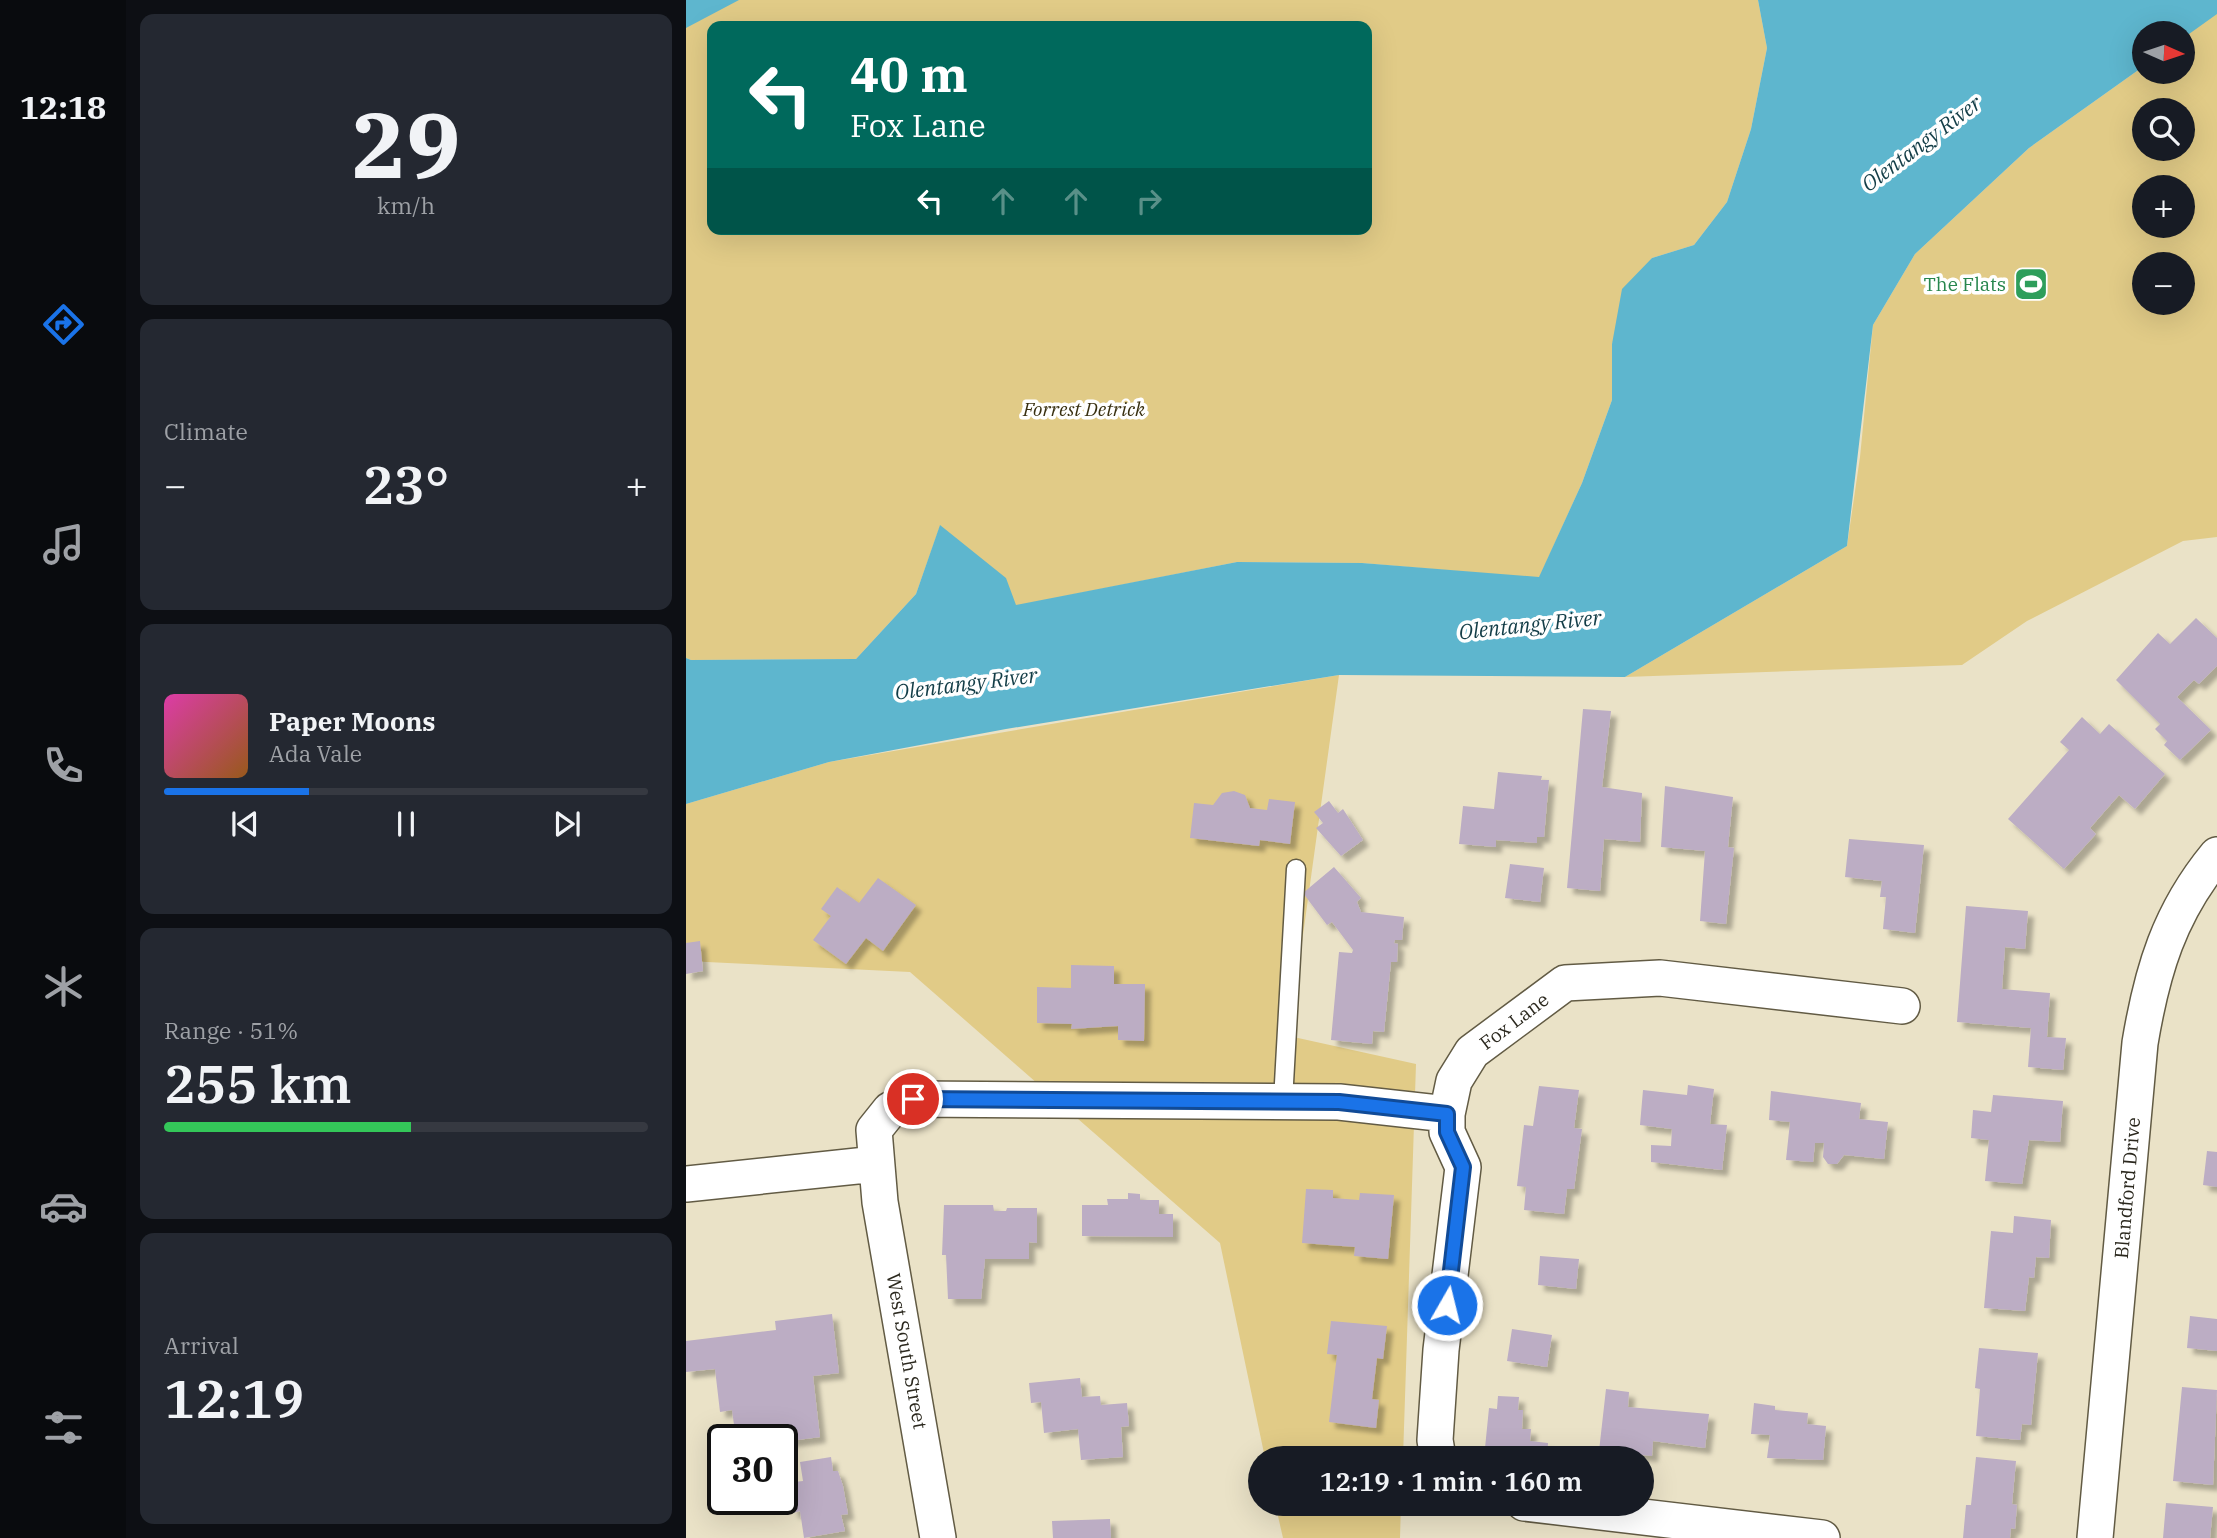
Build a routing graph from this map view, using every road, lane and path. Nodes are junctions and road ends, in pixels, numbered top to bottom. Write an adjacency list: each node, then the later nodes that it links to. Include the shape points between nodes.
1 (2217, 855): 12 (street, Blandford Drive, via 2168,932 2150,982 2140,1043)
2 (1296, 869): 4 (lane)
3 (1902, 1006): 5 (street, Fox Lane, via 1660,978 1565,983 1472,1052 1454,1081)
4 (1283, 1101): 5 (street); 6 (street, via 913,1099 890,1110 874,1130)
5 (1447, 1114): 8 (street, via 1447,1132 1463,1167 1441,1350)
6 (876, 1164): 7 (street); 10 (street, West South Street)
7 (686, 1184)
8 (1437, 1446)
9 (1644, 1516): 11 (street)
10 (939, 1538)
11 (1822, 1538)
12 (2095, 1538)

